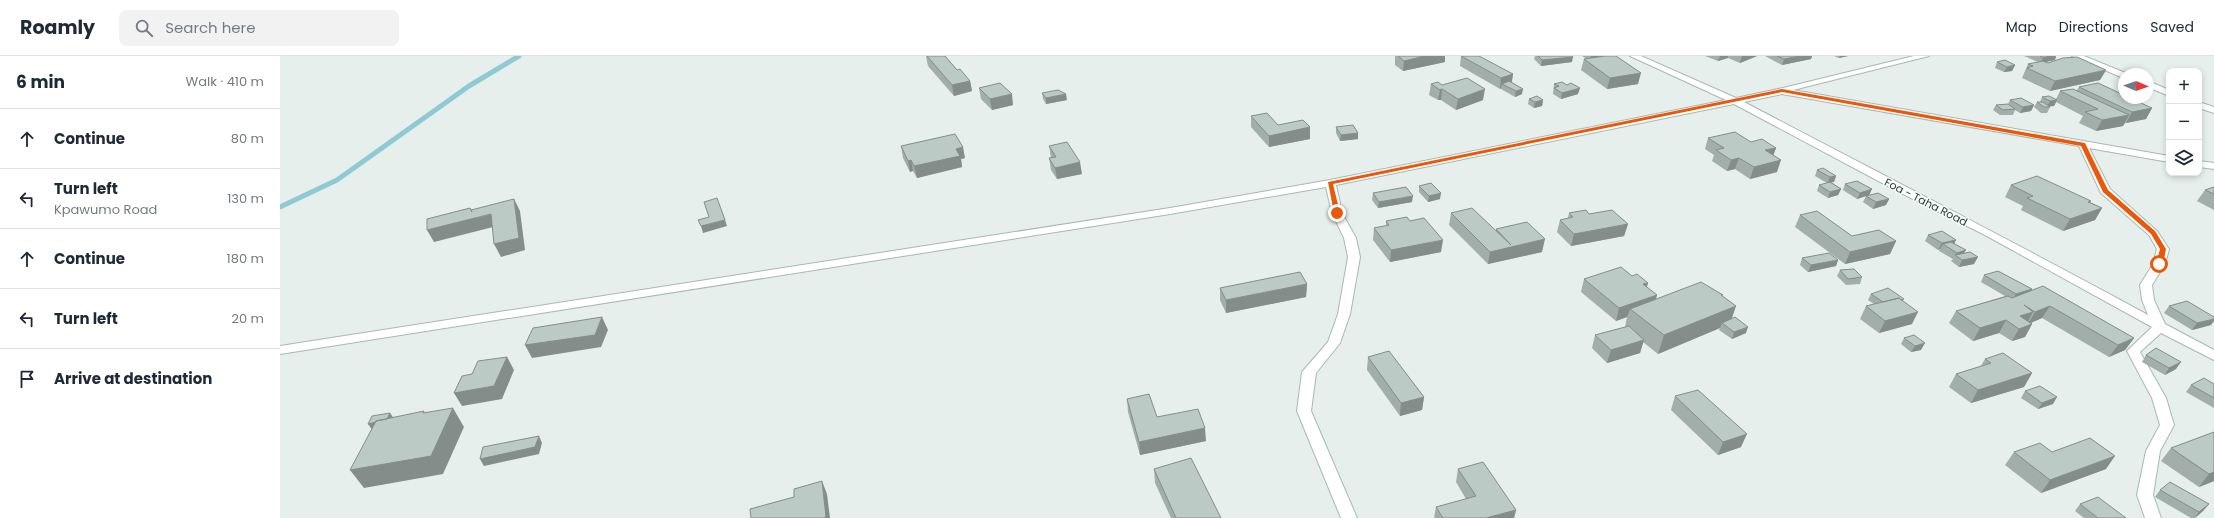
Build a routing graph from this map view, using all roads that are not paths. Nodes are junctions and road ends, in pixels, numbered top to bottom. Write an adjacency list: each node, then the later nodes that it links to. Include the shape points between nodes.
1 (1634, 56): 8 (street, Foa - Taha Road)
2 (1925, 56): 6 (street)
3 (2076, 56): 4 (street)
4 (2118, 73)
5 (2154, 87): 7 (street)
6 (1782, 90): 8 (street); 11 (street)
7 (2166, 92)
8 (1734, 100): 15 (street); 16 (street, Foa - Taha Road, via 1989,233)
9 (2202, 106): 10 (street)
10 (2214, 110)
11 (2083, 144): 12 (street); 16 (street, via 2106,191 2153,233 2163,249 2159,264 2146,285 2148,300)
12 (2166, 158)
13 (2202, 164): 14 (street)
14 (2214, 166)
15 (1330, 183): 17 (street, via 1154,214); 19 (street, via 1337,213 1350,238 1354,257 1344,314 1337,336 1309,372 1304,411)
16 (2160, 327): 18 (street, Foa - Taha Road); 20 (street, via 2133,351 2159,398 2167,425 2153,451 2145,495)
17 (280, 350)
18 (2214, 356)
19 (1349, 518)
20 (2153, 518)

